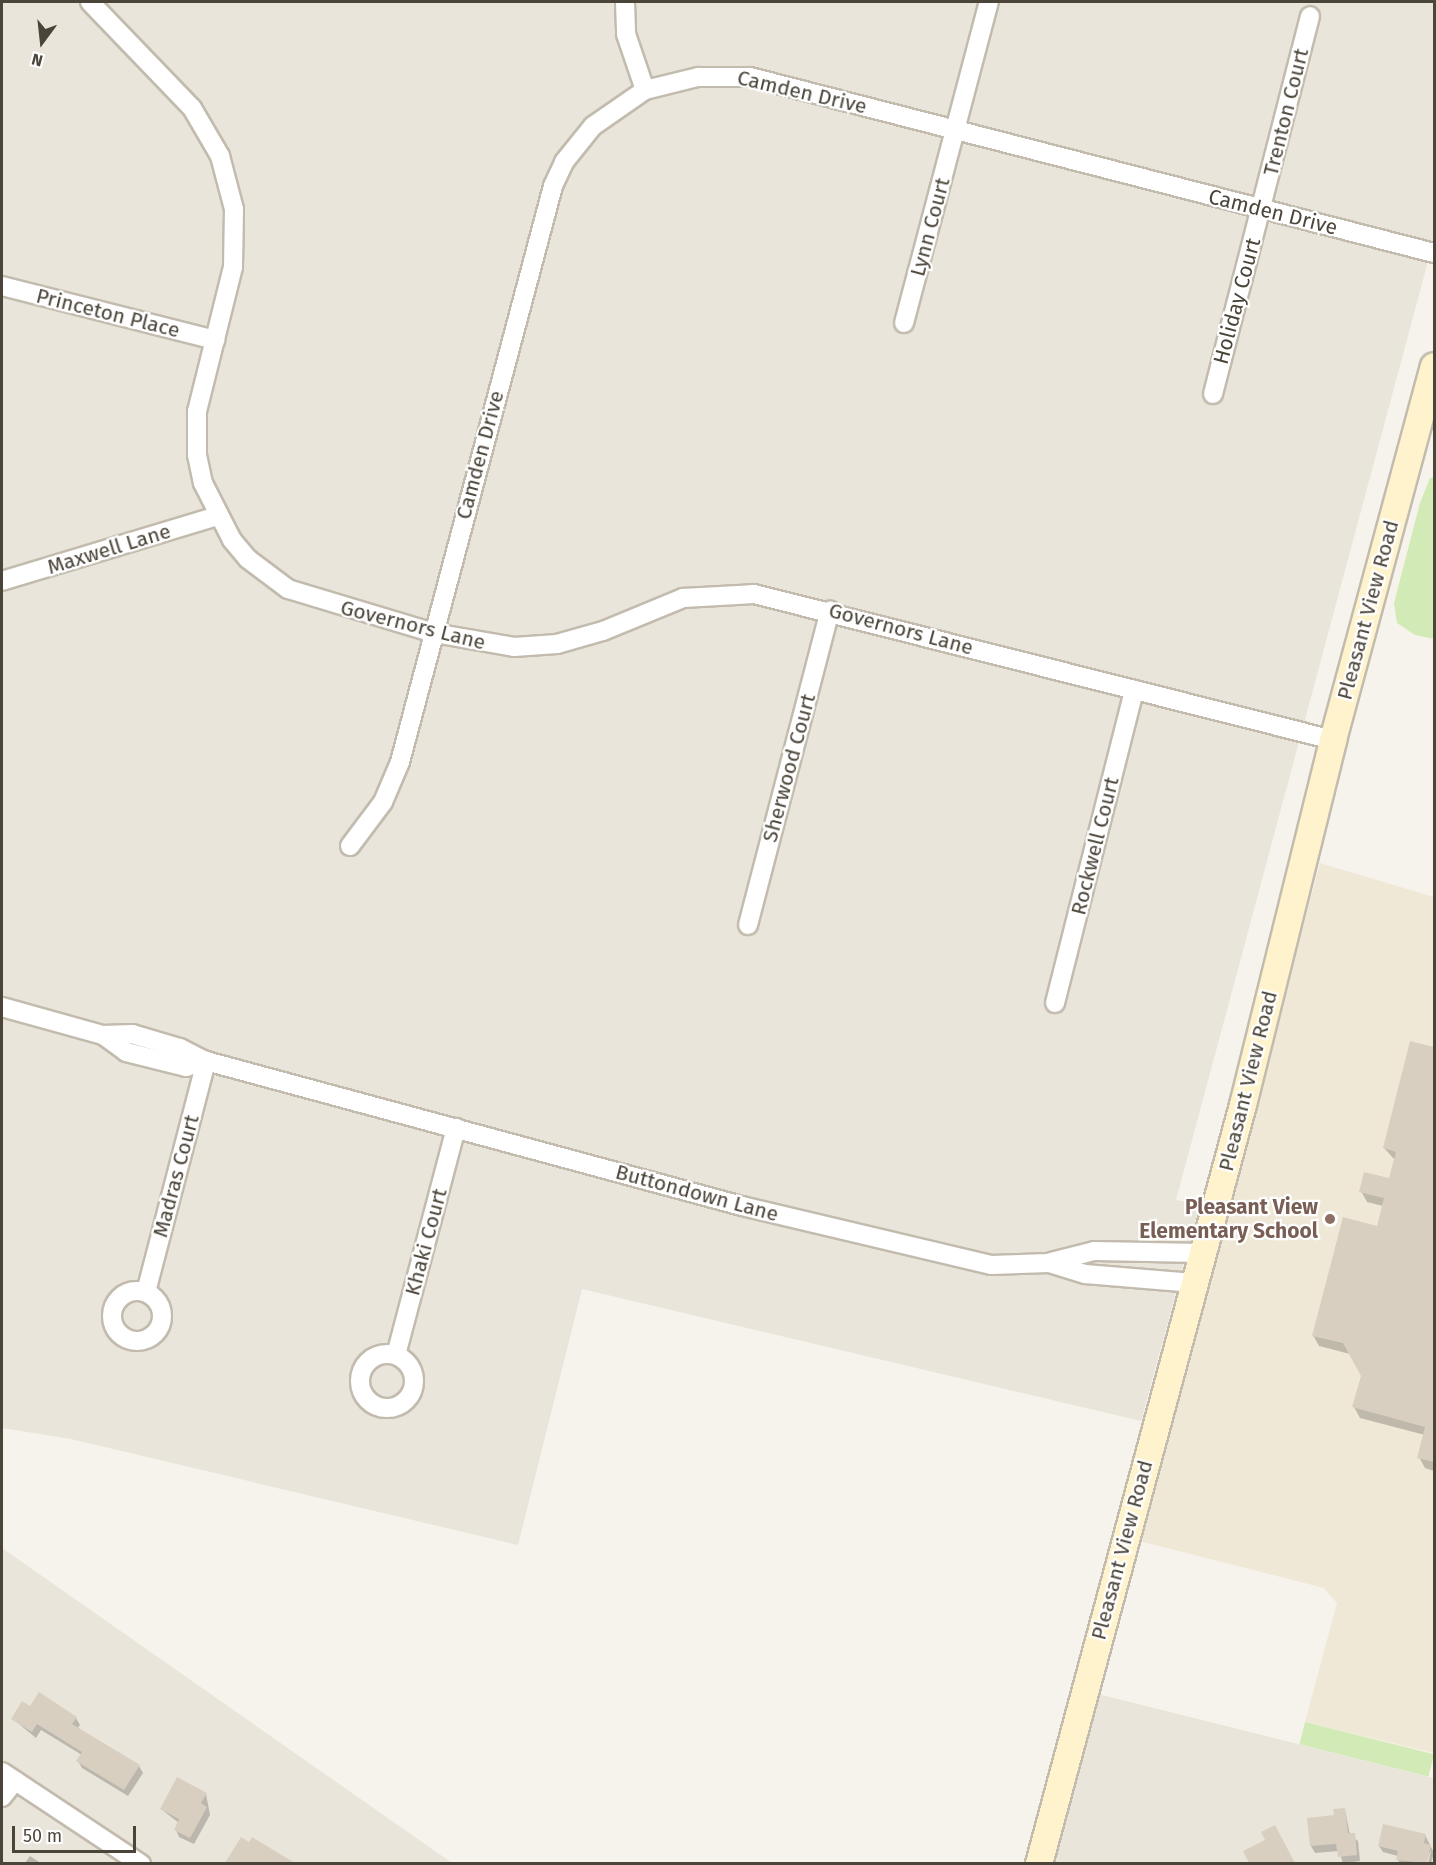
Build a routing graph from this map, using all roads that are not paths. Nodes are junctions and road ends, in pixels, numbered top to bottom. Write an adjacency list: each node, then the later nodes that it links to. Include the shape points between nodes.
1 (90, 2): 11 (street, Governors Lane, via 192,108 220,156 234,209 234,232 233,267)
2 (625, 2): 5 (street, via 626,34)
3 (989, 2): 6 (street, Lynn Court)
4 (1310, 16): 7 (street, Trenton Court)
5 (645, 90): 6 (street, Camden Drive, via 698,77 750,77); 17 (street, Camden Drive, via 593,126 564,162 553,186)
6 (957, 130): 7 (street, Camden Drive); 10 (street, Lynn Court)
7 (1261, 209): 8 (street, Camden Drive); 13 (street, Holiday Court)
8 (1434, 253)
9 (2, 286): 11 (street, Princeton Place)
10 (904, 323)
11 (215, 340): 14 (street, Governors Lane, via 197,411 196,434 202,483)
12 (1434, 366): 19 (main road, Pleasant View Road)
13 (1213, 394)
14 (218, 516): 15 (street, Maxwell Lane); 17 (street, Governors Lane, via 249,559 288,589)
15 (2, 581)
16 (830, 611): 17 (street, Governors Lane, via 754,594 714,593 683,598 557,644 514,647); 18 (street, Governors Lane); 21 (street, Sherwood Court)
17 (434, 633): 20 (street, Camden Drive, via 393,782)
18 (1134, 690): 19 (street, Governors Lane); 22 (street, Rockwell Court)
19 (1334, 740): 26 (main road, Pleasant View Road, via 1244,1105)
20 (350, 846)
21 (748, 925)
22 (1055, 1003)
23 (2, 1007): 24 (street, Buttondown Lane, via 103,1035 132,1034 180,1048)
24 (206, 1061): 25 (street, Buttondown Lane); 29 (street, Madras Court)
25 (456, 1128): 27 (street, Buttondown Lane, via 742,1206 991,1265); 30 (street, Khaki Court)
26 (1202, 1253): 27 (street, via 1094,1251); 28 (main road, Pleasant View Road)
27 (1049, 1263): 28 (street, Buttondown Lane, via 1085,1274)
28 (1194, 1283): 34 (main road, Pleasant View Road)
29 (146, 1292)
30 (396, 1355)
31 (8, 1776): 32 (street); 33 (street)
32 (2, 1797)
33 (141, 1863)
34 (1039, 1863)

